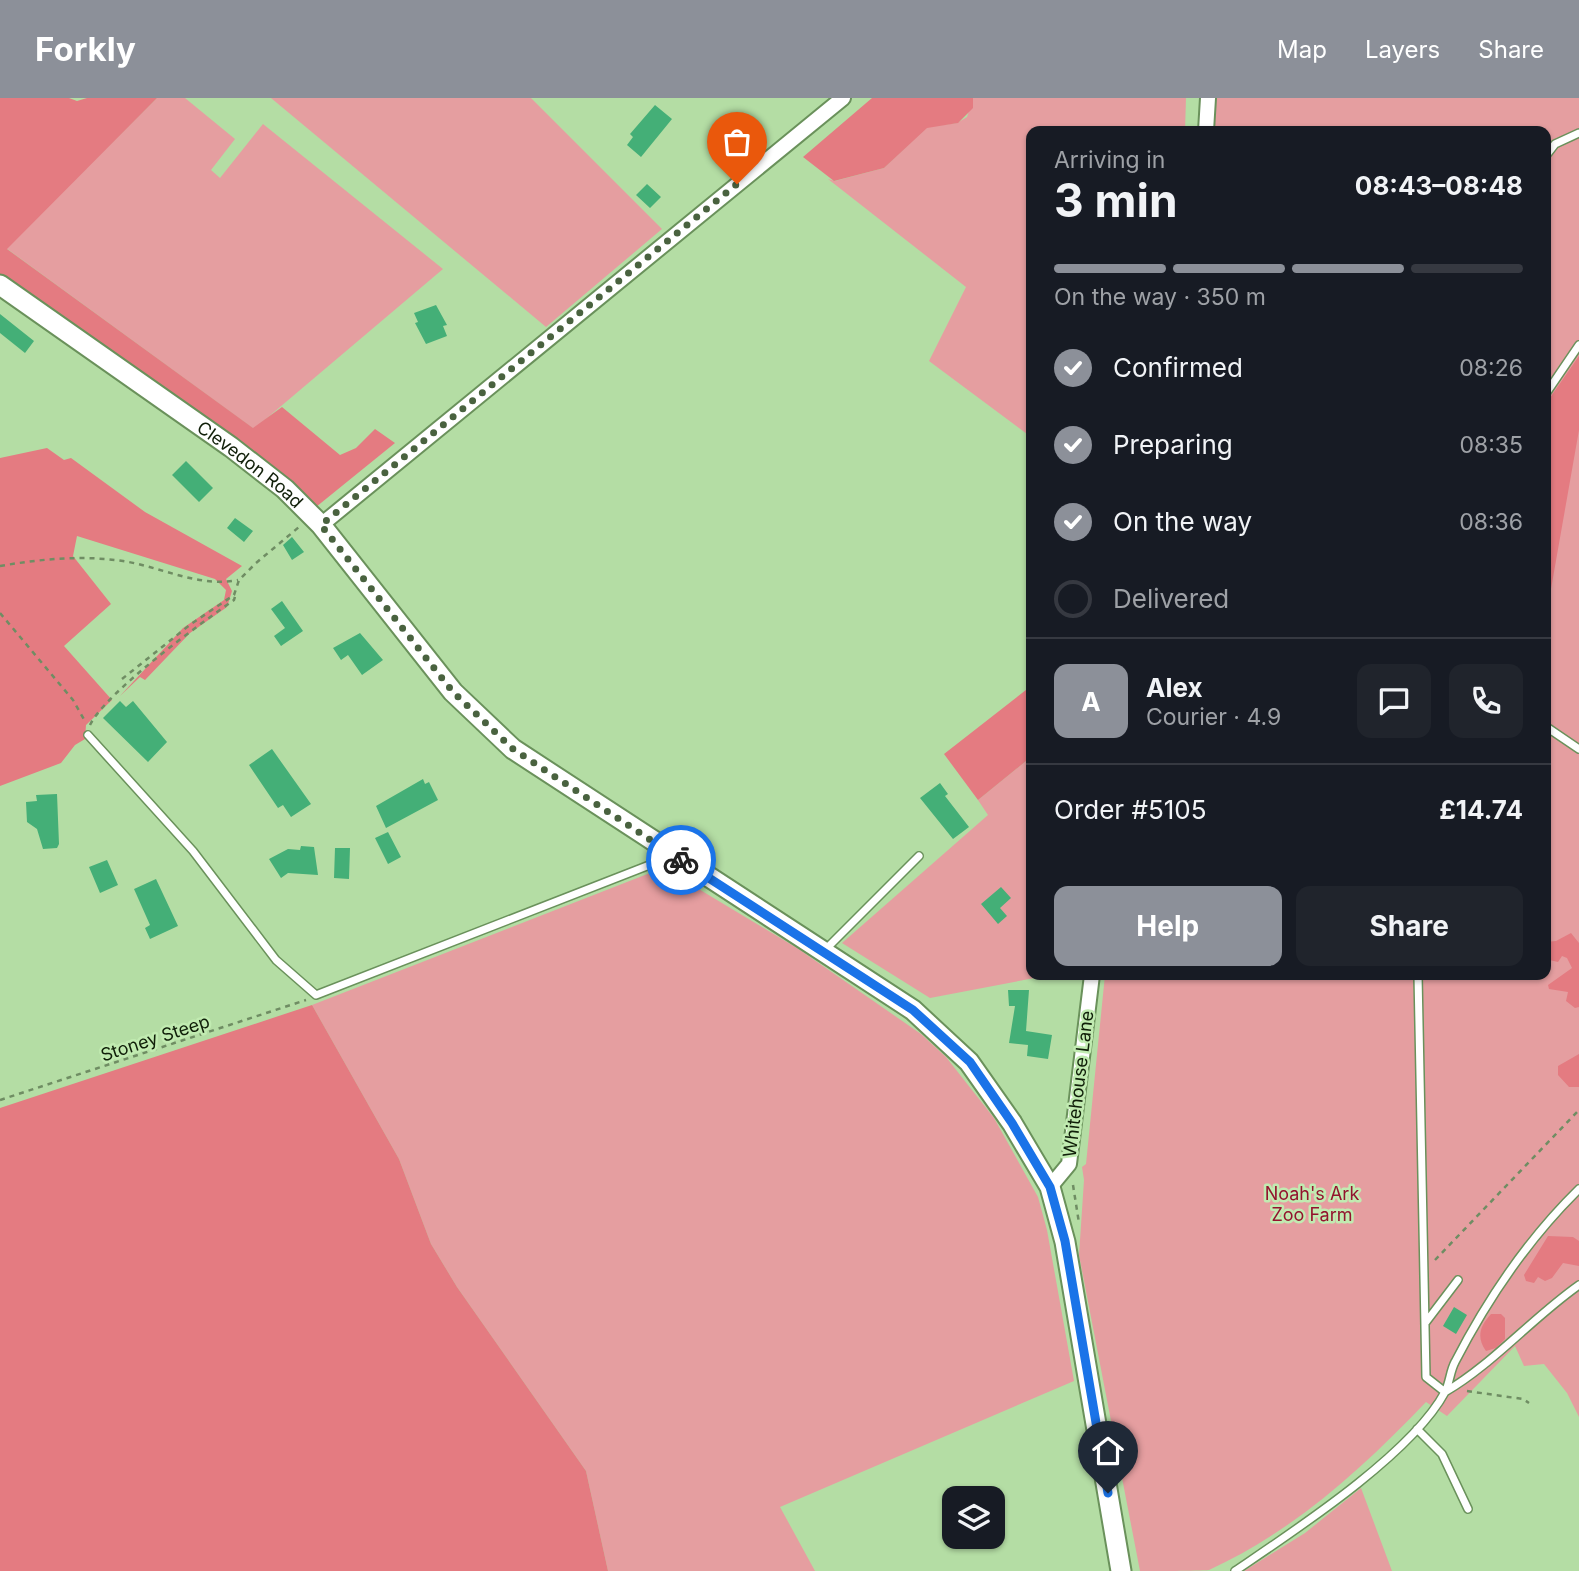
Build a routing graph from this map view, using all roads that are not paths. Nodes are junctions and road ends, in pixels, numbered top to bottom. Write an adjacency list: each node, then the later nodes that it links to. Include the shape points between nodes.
1 (843, 98): 9 (street)
2 (1208, 98): 3 (street)
3 (1206, 126)
4 (1579, 133): 5 (lane)
5 (1551, 150)
6 (0, 285): 9 (main road, Clevedon Road, via 230,447 285,489)
7 (1579, 345): 8 (lane)
8 (1551, 386)
9 (317, 521): 13 (main road, Clevedon Road, via 453,692 513,749)
10 (1551, 730): 12 (lane)
11 (88, 735): 13 (lane, via 193,851 276,960 316,995)
12 (1579, 749)
13 (674, 855): 15 (main road, Clevedon Road)
14 (919, 856): 15 (lane)
15 (823, 952): 18 (main road, Clevedon Road, via 913,1010 970,1062)
16 (1091, 980): 18 (street, Whitehouse Lane, via 1069,1164)
17 (1418, 980): 22 (lane)
18 (1050, 1187): 26 (main road, Clevedon Road, via 1065,1241)
19 (1579, 1189): 23 (lane, via 1507,1275 1454,1364)
20 (1458, 1280): 22 (lane)
21 (1579, 1285): 23 (lane)
22 (1425, 1322): 23 (lane, via 1426,1377)
23 (1445, 1392): 24 (lane)
24 (1417, 1429): 25 (lane, via 1442,1454); 27 (lane, via 1306,1524)
25 (1468, 1509)
26 (1121, 1571)
27 (1235, 1571)

